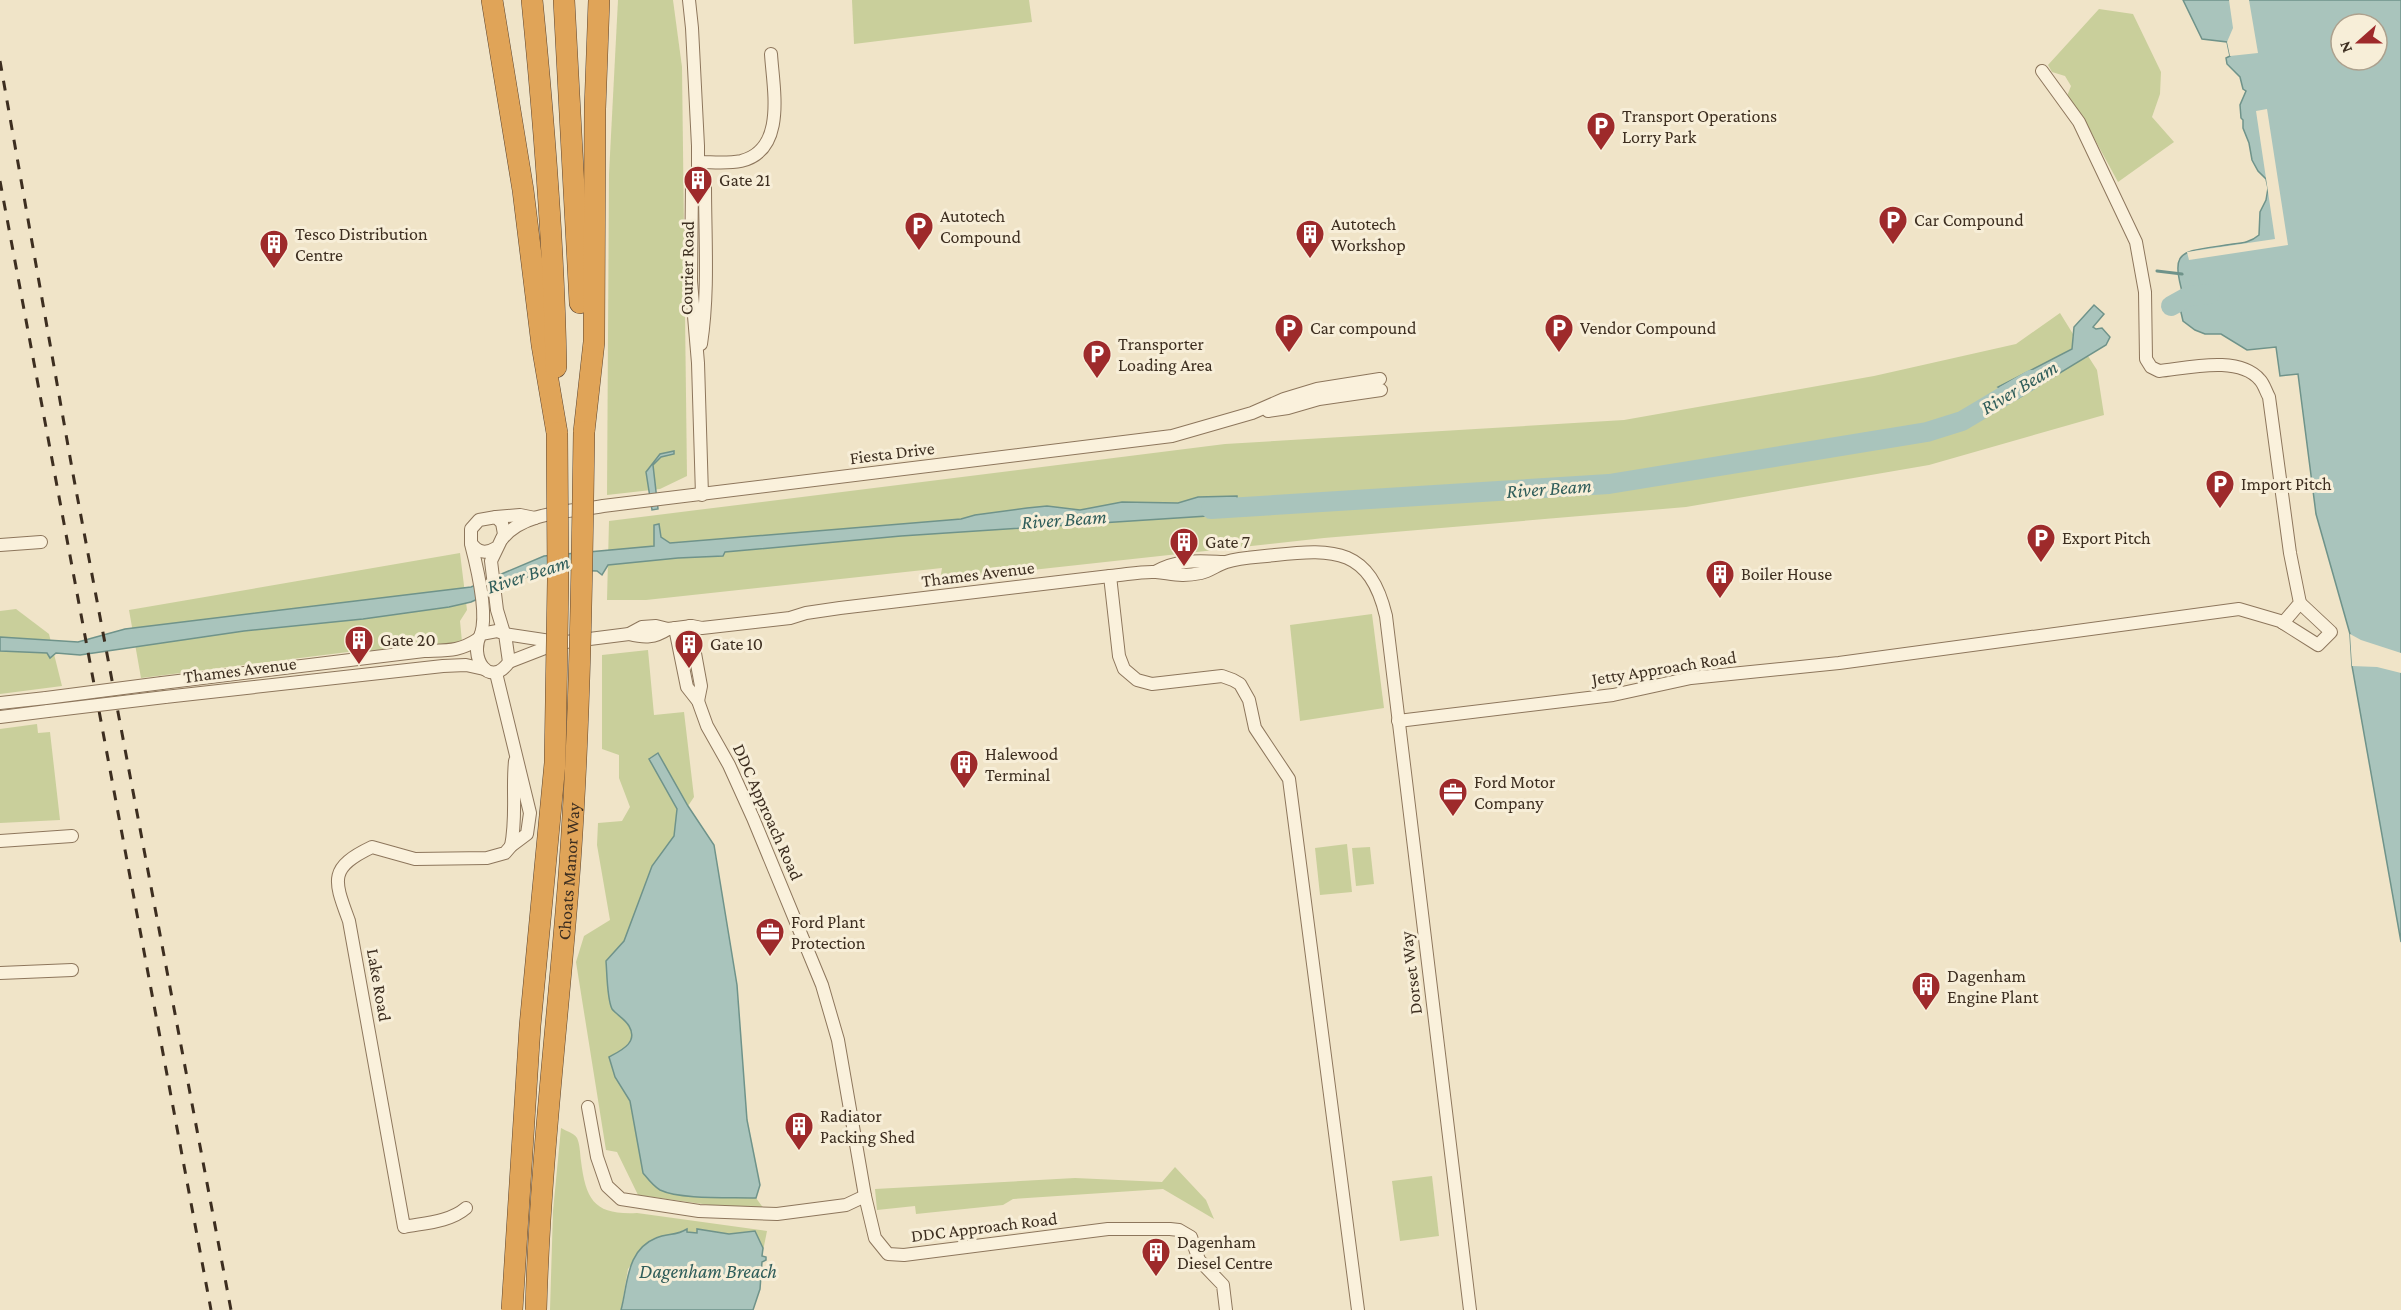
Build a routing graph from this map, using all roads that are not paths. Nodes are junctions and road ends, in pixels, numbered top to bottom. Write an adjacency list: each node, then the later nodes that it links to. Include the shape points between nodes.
1 (492, 0): 11 (highway)
2 (532, 0): 11 (highway, via 555,293)
3 (564, 0): 10 (highway)
4 (598, 0): 10 (highway, via 594,342)
5 (689, 0): 8 (street, Courier Road)
6 (771, 54): 8 (street, via 775,112 765,145 743,160)
7 (2042, 71): 20 (street, via 2079,122 2136,242 2145,292 2148,364 2159,371 2231,364 2246,368 2261,380 2269,397)
8 (698, 168): 12 (street, Courier Road, via 691,201 692,303)
9 (1381, 385): 12 (street, Fiesta Drive, via 1317,389 1172,436)
10 (584, 432): 42 (highway, Choats Manor Way, bridge, via 571,852 550,1076)
11 (557, 433): 41 (highway, Choats Manor Way, bridge, via 555,763 530,1026)
12 (702, 495): 14 (street, Fiesta Drive)
13 (496, 517): 14 (street, Fiesta Drive); 16 (street, via 476,522 471,529); 17 (street, via 503,529)
14 (535, 518): 17 (street, Fiesta Drive, via 511,530)
15 (41, 542): 18 (street)
16 (471, 543): 17 (street, via 477,550 489,552); 26 (street, via 484,622)
17 (499, 543): 25 (street, via 491,561 497,610)
18 (0, 545)
19 (1110, 576): 22 (street, Thames Avenue, via 806,613 790,610 701,621); 24 (street, Thames Avenue, via 1203,573 1226,562 1308,551 1348,556 1374,583 1383,603); 44 (street, via 1119,656 1124,669 1137,680 1152,684 1222,676 1240,684 1249,700 1255,728 1289,779)
20 (2300, 603): 21 (street); 21 (street, Jetty Approach Road, via 2331,633 2318,645)
21 (2283, 623): 33 (street, Jetty Approach Road, via 2239,609 1935,651 1691,678 1613,695)
22 (691, 626): 23 (street, Thames Avenue); 30 (street, via 701,686)
23 (671, 628): 27 (street, Thames Avenue, via 651,636 629,634); 30 (street, via 685,681)
24 (1388, 632): 33 (street, Dorset Way)
25 (505, 633): 26 (street, via 492,630); 27 (street, Thames Avenue); 28 (street)
26 (479, 637): 29 (street, via 478,658); 31 (street, Thames Avenue, bridge, via 465,648 454,650)
27 (558, 643): 28 (street, Thames Avenue)
28 (509, 662): 29 (street)
29 (490, 671): 32 (street, Thames Avenue, bridge, via 466,665 442,666); 40 (street, Lake Road, via 521,771 530,813 527,834 505,853 487,858 416,859 372,847 342,865 337,887 349,921 404,1227 445,1219)
30 (698, 701): 39 (street, DDC Approach Road, via 753,818 822,985 838,1040)
31 (0, 703)
32 (0, 717)
33 (1398, 721): 45 (street, Dorset Way)
34 (72, 836): 35 (street)
35 (0, 841)
36 (72, 970): 37 (street)
37 (0, 973)
38 (588, 1107): 39 (street, via 607,1186 621,1199 699,1211 777,1214 846,1205)
39 (866, 1196): 43 (street, DDC Approach Road, via 875,1238 882,1249 894,1255 1108,1230 1179,1230 1191,1237 1199,1260 1222,1285)
40 (466, 1208)
41 (512, 1310)
42 (536, 1310)
43 (1226, 1310)
44 (1358, 1310)
45 (1470, 1310)

